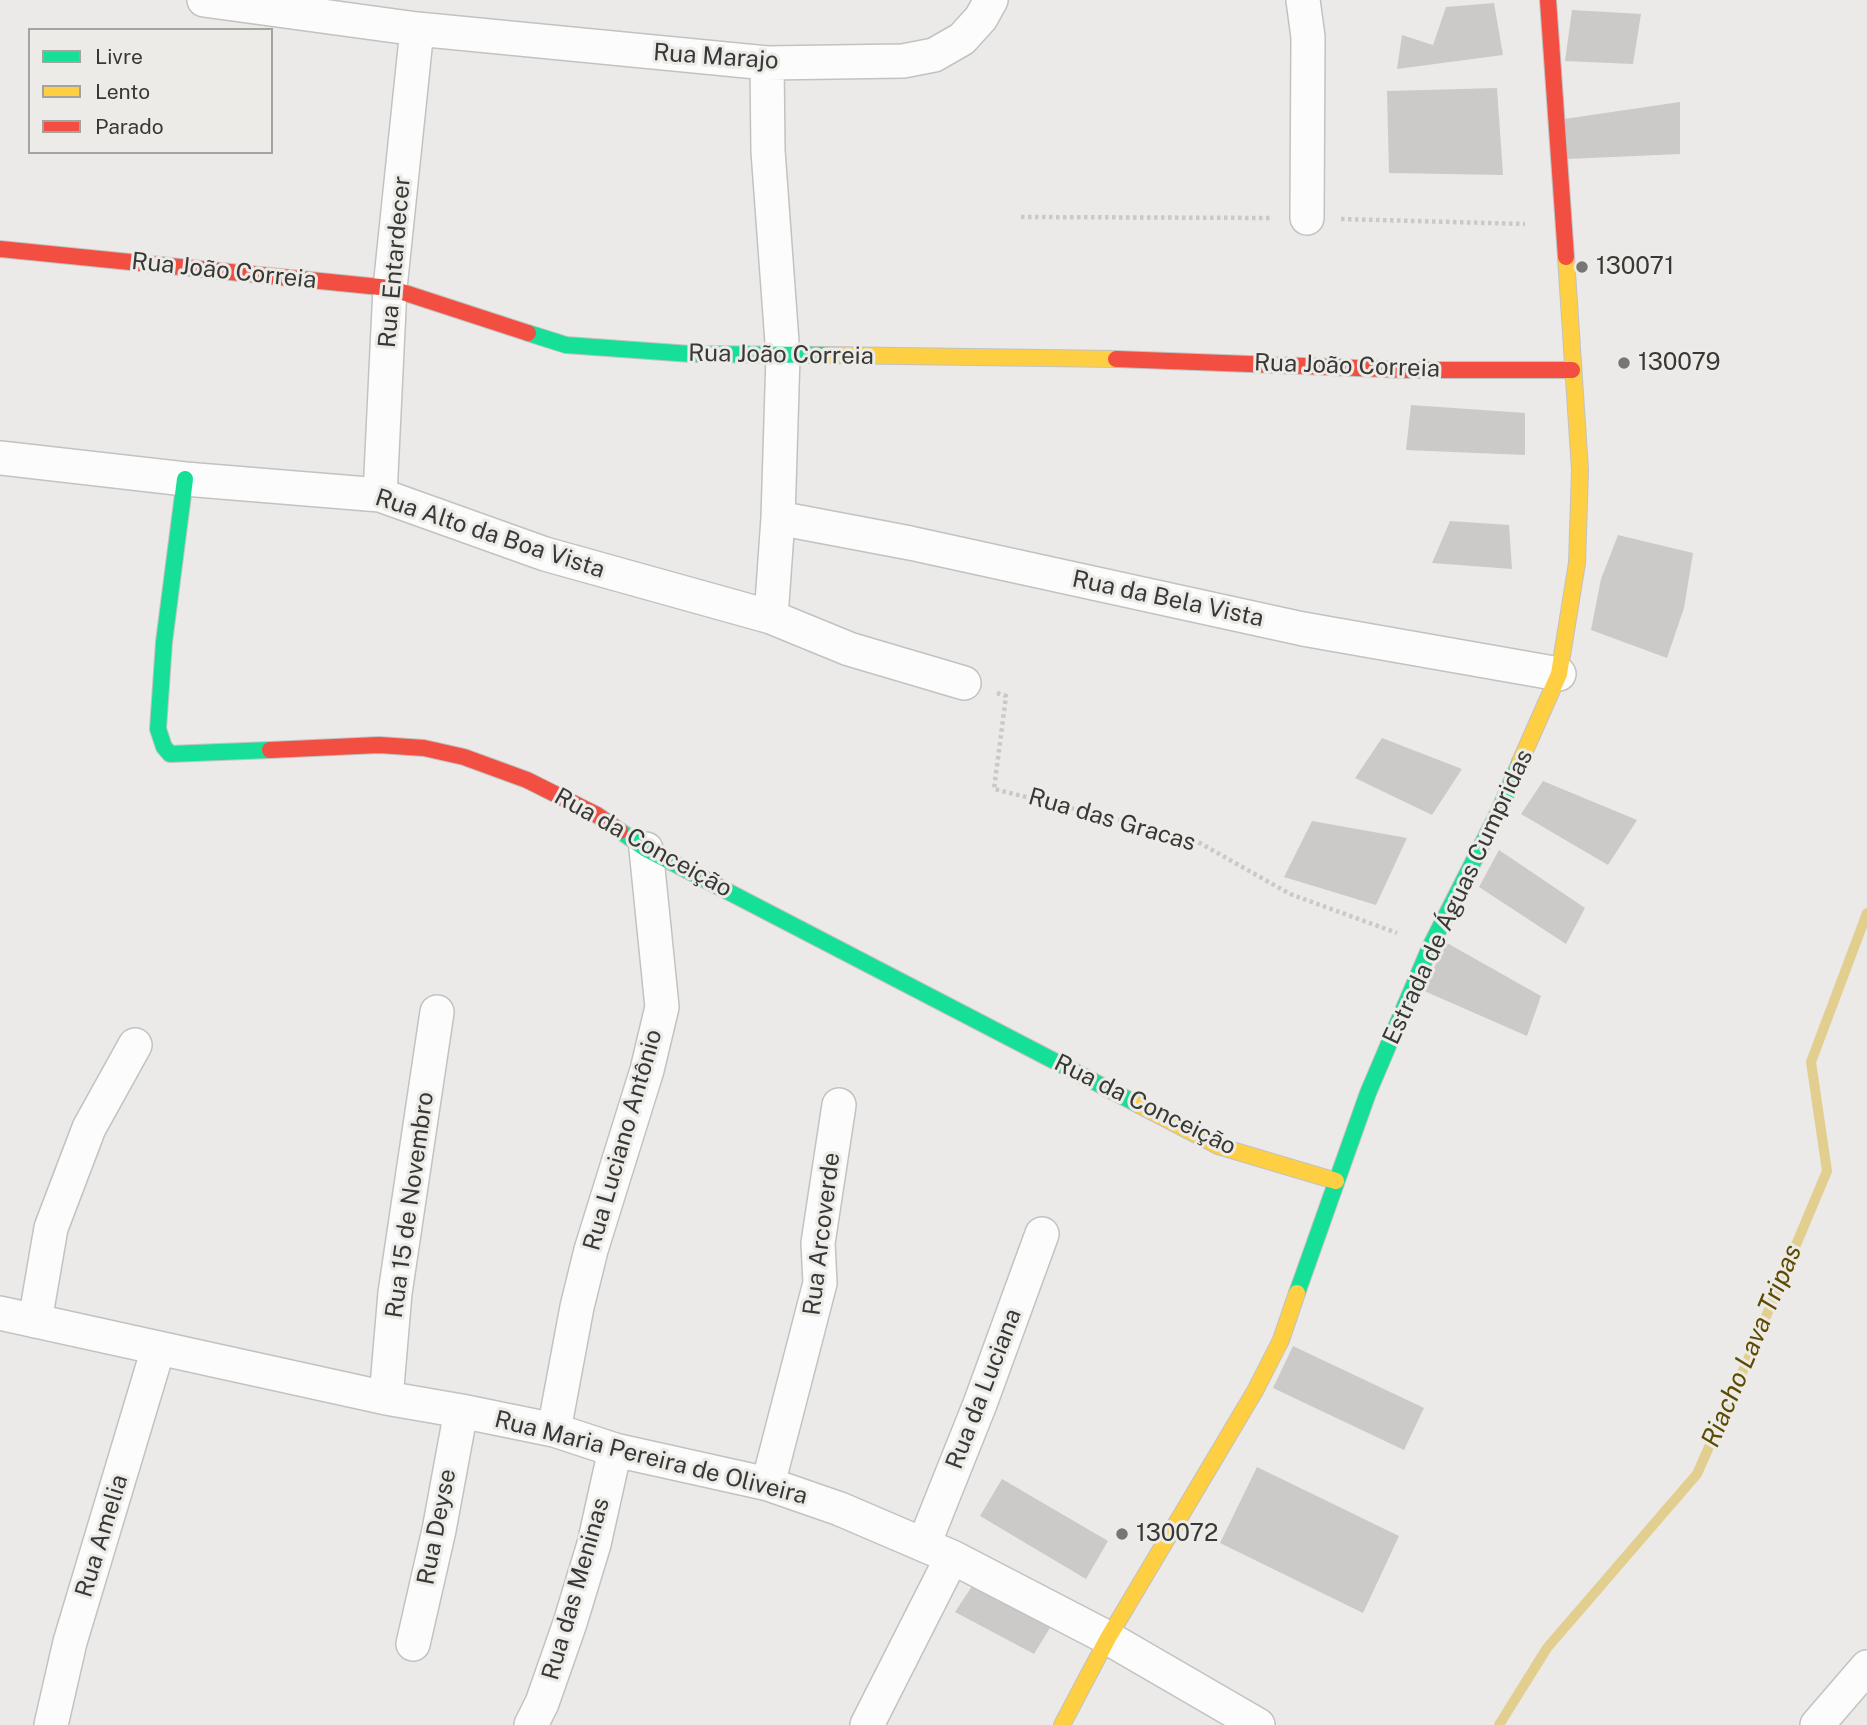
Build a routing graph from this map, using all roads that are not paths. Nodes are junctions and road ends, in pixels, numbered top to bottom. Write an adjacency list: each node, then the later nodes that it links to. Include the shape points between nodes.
1 (204, 0): 5 (street, Rua Marajo)
2 (991, 0): 6 (street, Rua Marajo, via 962,39 934,55 903,61)
3 (1303, 0): 7 (street, via 1308,37)
4 (1548, 0): 11 (street, Estrada de Águas Cumpridas)
5 (417, 29): 6 (street, Rua Marajo); 9 (street, Rua Entardecer)
6 (766, 63): 10 (street)
7 (1307, 218)
8 (0, 249): 9 (street, Rua João Correia)
9 (390, 288): 10 (street, Rua João Correia, via 566,345); 14 (street, Rua Entardecer)
10 (783, 356): 11 (street, Rua João Correia); 15 (street)
11 (1572, 370): 17 (street, Estrada de Águas Cumpridas, via 1580,522)
12 (0, 458): 13 (street, Rua Alto da Boa Vista)
13 (185, 479): 14 (street, Rua Alto da Boa Vista); 19 (street, Rua da Conceição, via 158,729 170,754 379,745 424,748 527,780 597,815)
14 (380, 495): 16 (street, Rua Alto da Boa Vista, via 545,554)
15 (778, 517): 16 (street); 17 (street, Rua da Bela Vista, via 1303,629)
16 (771, 617): 18 (street, Rua Alto da Boa Vista, via 849,649)
17 (1559, 674): 23 (street, Estrada de Águas Cumpridas, via 1499,811 1431,945)
18 (964, 682)
19 (646, 849): 23 (street, Rua da Conceição, via 1218,1146); 30 (street, Rua Luciano Antônio, via 662,1007 591,1250)
20 (437, 1012): 28 (street, Rua 15 de Novembro, via 397,1281)
21 (135, 1045): 26 (street, via 89,1128 51,1227)
22 (839, 1105): 32 (street, Rua Arcoverde, via 818,1243 820,1283)
23 (1336, 1181): 34 (street, Estrada de Águas Cumpridas, via 1281,1340)
24 (1042, 1234): 33 (street, Rua da Luciana, via 980,1404)
25 (0, 1313): 26 (street, Rua Maria Pereira de Oliveira)
26 (35, 1321): 27 (street, Rua Maria Pereira de Oliveira)
27 (158, 1349): 28 (street, Rua Maria Pereira de Oliveira); 37 (street, Rua Amelia, via 70,1642)
28 (386, 1398): 29 (street, Rua Maria Pereira de Oliveira)
29 (461, 1410): 30 (street, Rua Maria Pereira de Oliveira); 35 (street, Rua Deyse)
30 (554, 1430): 31 (street, Rua Maria Pereira de Oliveira)
31 (615, 1450): 32 (street, Rua Maria Pereira de Oliveira); 38 (street, Rua das Meninas, via 574,1610)
32 (768, 1484): 33 (street, Rua Maria Pereira de Oliveira)
33 (938, 1550): 34 (street, Rua Maria Pereira de Oliveira); 39 (street, Rua da Luciana)
34 (1108, 1639): 40 (street, Estrada de Águas Cumpridas); 41 (street, Rua Maria Pereira de Oliveira)
35 (413, 1644)
36 (1867, 1667): 42 (street)
37 (51, 1725)
38 (531, 1725)
39 (867, 1725)
40 (1062, 1725)
41 (1258, 1725)
42 (1817, 1725)

